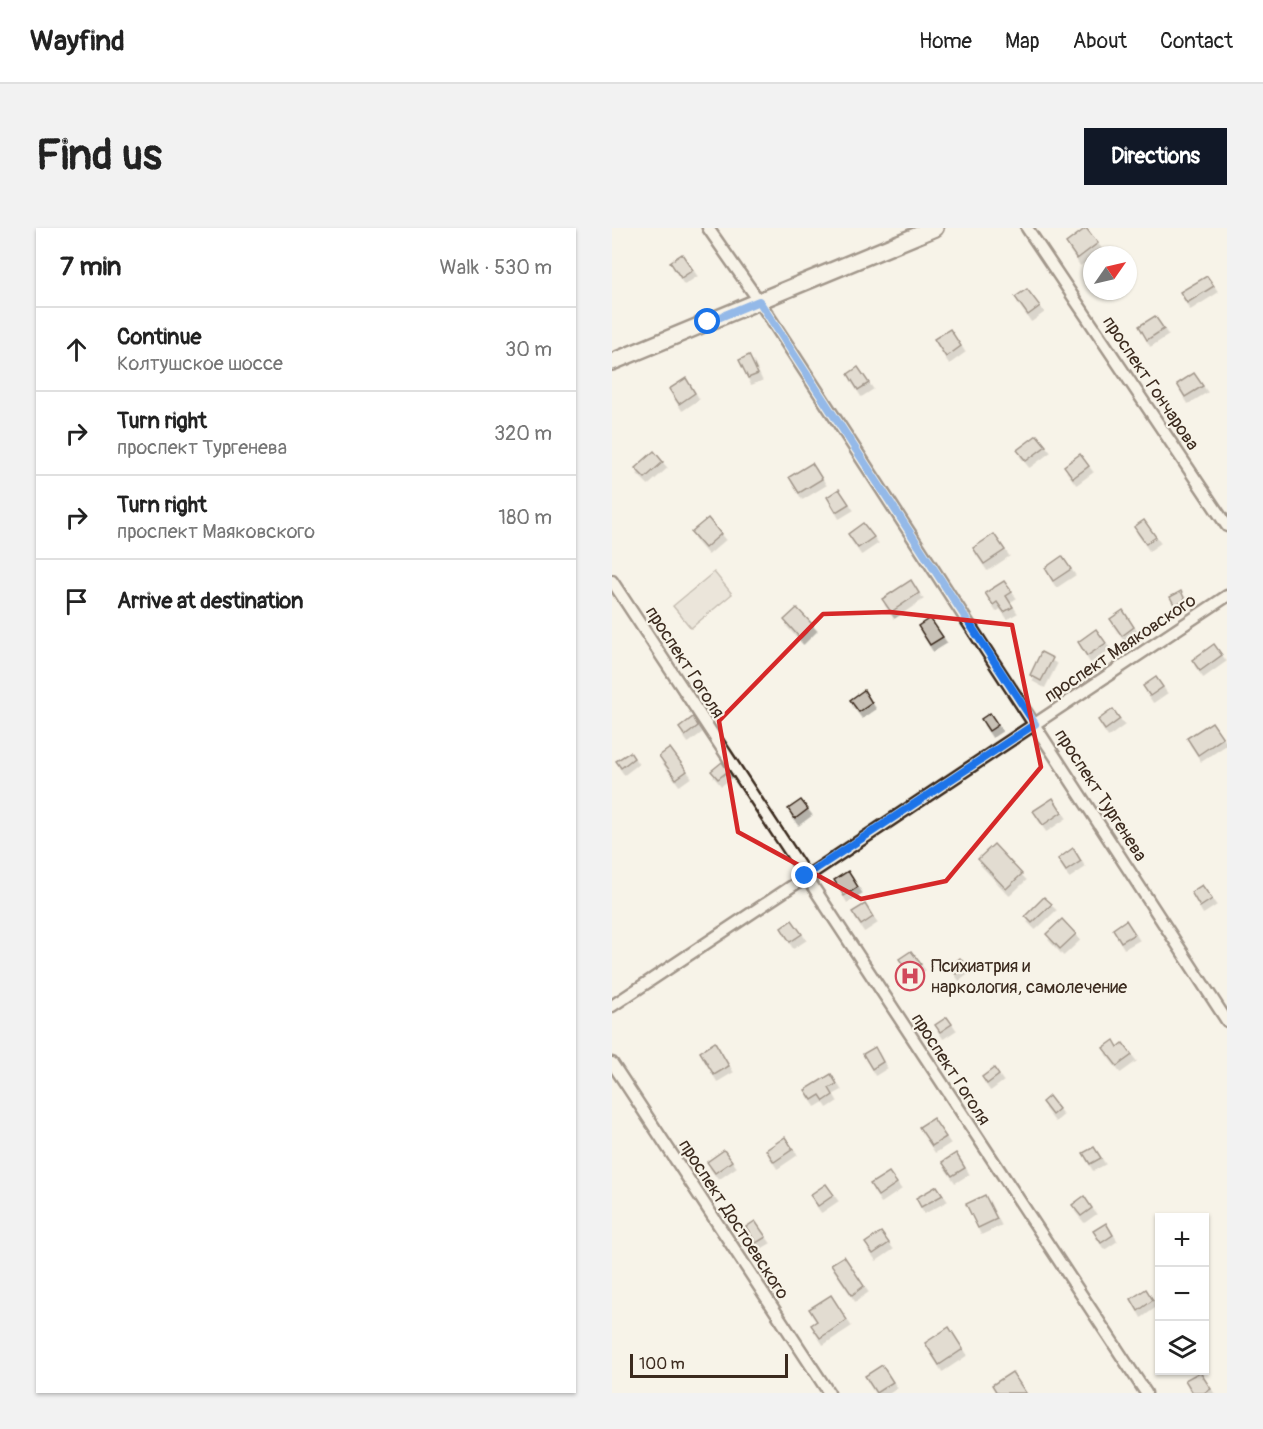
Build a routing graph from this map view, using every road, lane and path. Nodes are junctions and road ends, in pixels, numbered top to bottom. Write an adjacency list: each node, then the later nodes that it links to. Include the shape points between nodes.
1 (708, 228): 4 (street, проспект Тургенева)
2 (935, 228): 4 (main road)
3 (1027, 228): 6 (street, проспект Гончарова)
4 (759, 301): 5 (main road); 9 (street, проспект Тургенева)
5 (612, 362)
6 (1227, 526)
7 (612, 581): 10 (street, проспект Гоголя)
8 (1227, 596): 9 (street, проспект Маяковского)
9 (1035, 724): 10 (street, проспект Маяковского); 12 (street, проспект Тургенева)
10 (805, 876): 11 (street, проспект Маяковского); 15 (street, проспект Гоголя)
11 (612, 1006)
12 (1227, 1021)
13 (612, 1063): 14 (street, проспект Достоевского)
14 (829, 1393)
15 (1146, 1393)

